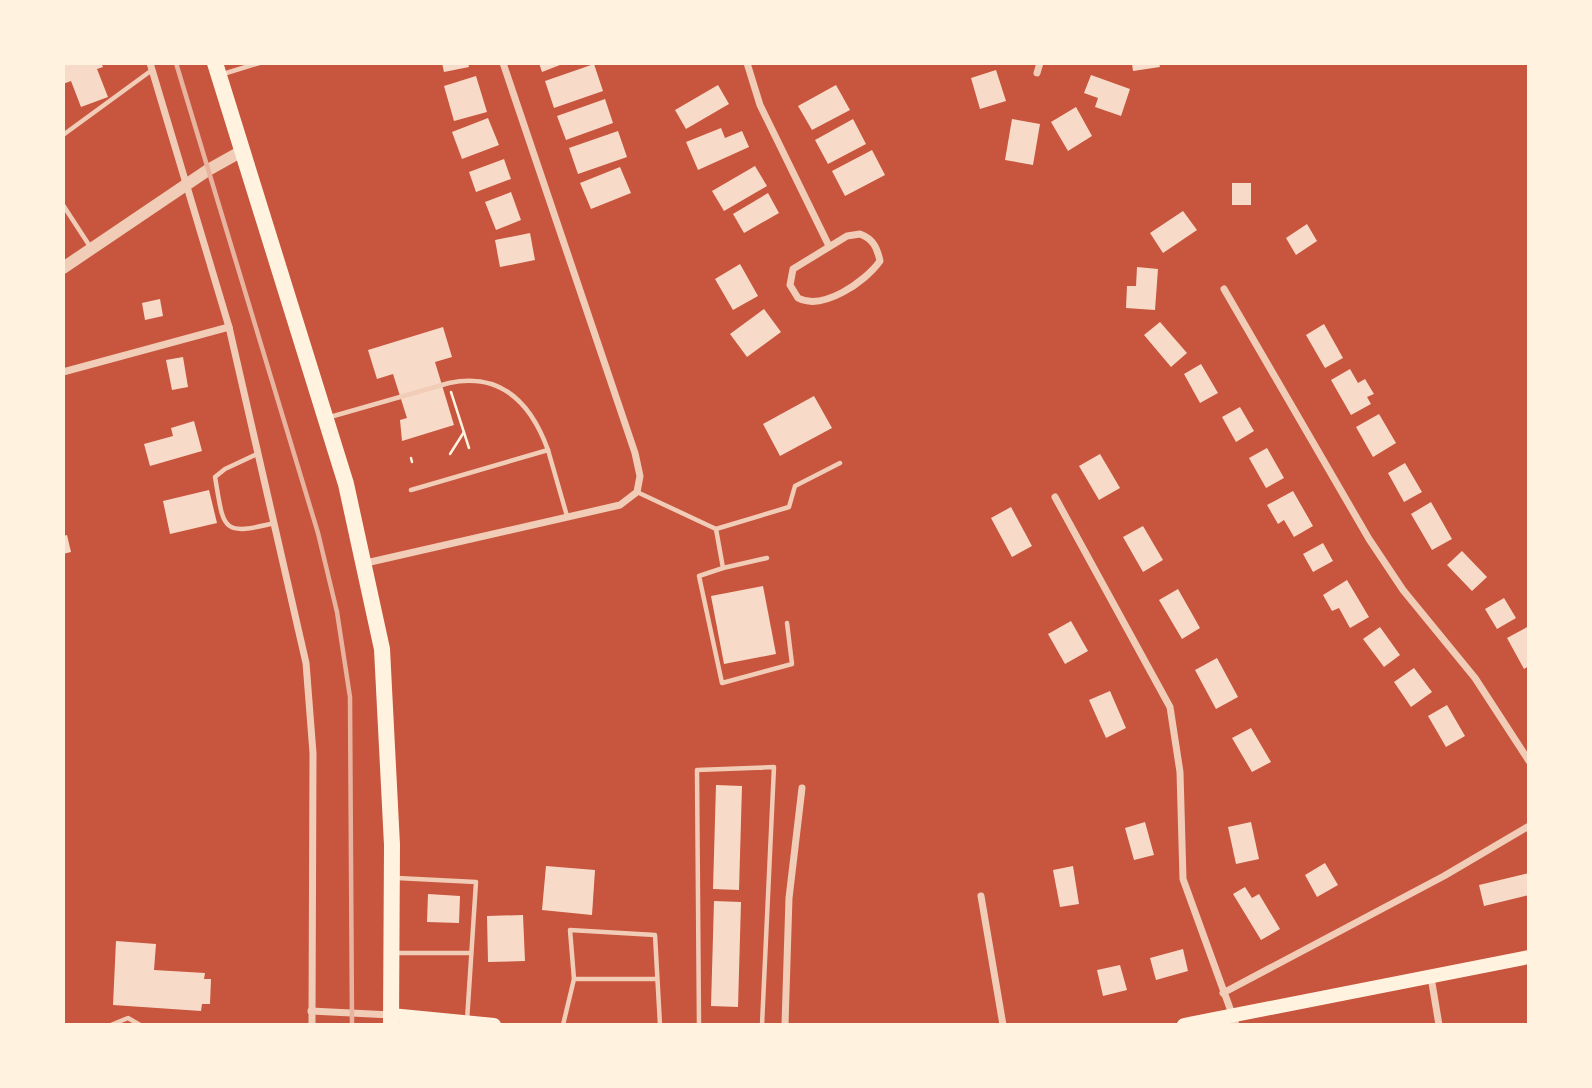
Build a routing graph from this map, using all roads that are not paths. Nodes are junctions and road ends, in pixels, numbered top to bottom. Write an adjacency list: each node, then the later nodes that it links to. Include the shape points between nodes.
1 (259, 63): 6 (lane)
2 (503, 63): 23 (street, via 635,453 640,476)
3 (747, 63): 12 (street, via 761,105)
4 (1040, 63): 7 (street)
5 (151, 67): 8 (lane); 10 (street)
6 (217, 69): 9 (highway)
7 (1037, 73)
8 (63, 135)
9 (242, 151): 10 (street); 18 (highway)
10 (186, 184): 13 (street); 16 (street)
11 (63, 205): 13 (lane)
12 (829, 246): 12 (street, via 793,269 790,285 798,298 814,303 825,299 861,279 880,261 871,238 860,234)
13 (92, 248): 14 (street)
14 (63, 268)
15 (1224, 289): 32 (street, via 1375,548 1475,678)
16 (229, 327): 17 (street); 20 (street)
17 (63, 372)
18 (326, 418): 19 (lane, via 449,383 487,380 512,394 539,424); 29 (highway)
19 (548, 450): 22 (lane); 25 (lane)
20 (259, 453): 26 (street); 26 (lane, via 215,477 221,515 226,525 240,531)
21 (840, 463): 27 (lane, via 795,486 789,507)
22 (411, 490)
23 (637, 492): 25 (street, via 620,505); 27 (lane)
24 (1055, 497): 43 (street, via 1170,706 1180,772 1183,879)
25 (567, 517): 29 (street)
26 (275, 522): 44 (street, via 299,626 310,705)
27 (716, 529): 30 (lane)
28 (767, 558): 30 (lane)
29 (366, 563): 35 (highway, via 382,649)
30 (723, 568): 31 (lane, via 699,576 722,683 792,664)
31 (787, 622)
32 (1529, 761)
33 (802, 788): 56 (street, via 788,909)
34 (1529, 826): 43 (street)
35 (392, 878): 37 (highway); 38 (lane, via 476,882)
36 (981, 896): 57 (street)
37 (391, 953): 38 (lane); 45 (highway)
38 (471, 953): 47 (lane)
39 (1529, 957): 40 (main road)
40 (1431, 976): 46 (main road); 59 (street)
41 (574, 979): 42 (lane); 42 (lane, via 570,930 655,935); 52 (lane)
42 (657, 979): 53 (lane)
43 (1223, 993): 46 (street)
44 (311, 1012): 45 (street); 50 (street)
45 (391, 1020): 47 (main road)
46 (1234, 1020): 58 (main road)
47 (467, 1022): 51 (main road)
48 (111, 1025): 49 (lane, via 128,1018)
49 (140, 1025)
50 (312, 1025)
51 (494, 1025)
52 (563, 1025)
53 (660, 1025)
54 (699, 1025): 55 (lane, via 697,770 774,767)
55 (762, 1025)
56 (785, 1025)
57 (1003, 1025)
58 (1184, 1025)
59 (1439, 1025)

